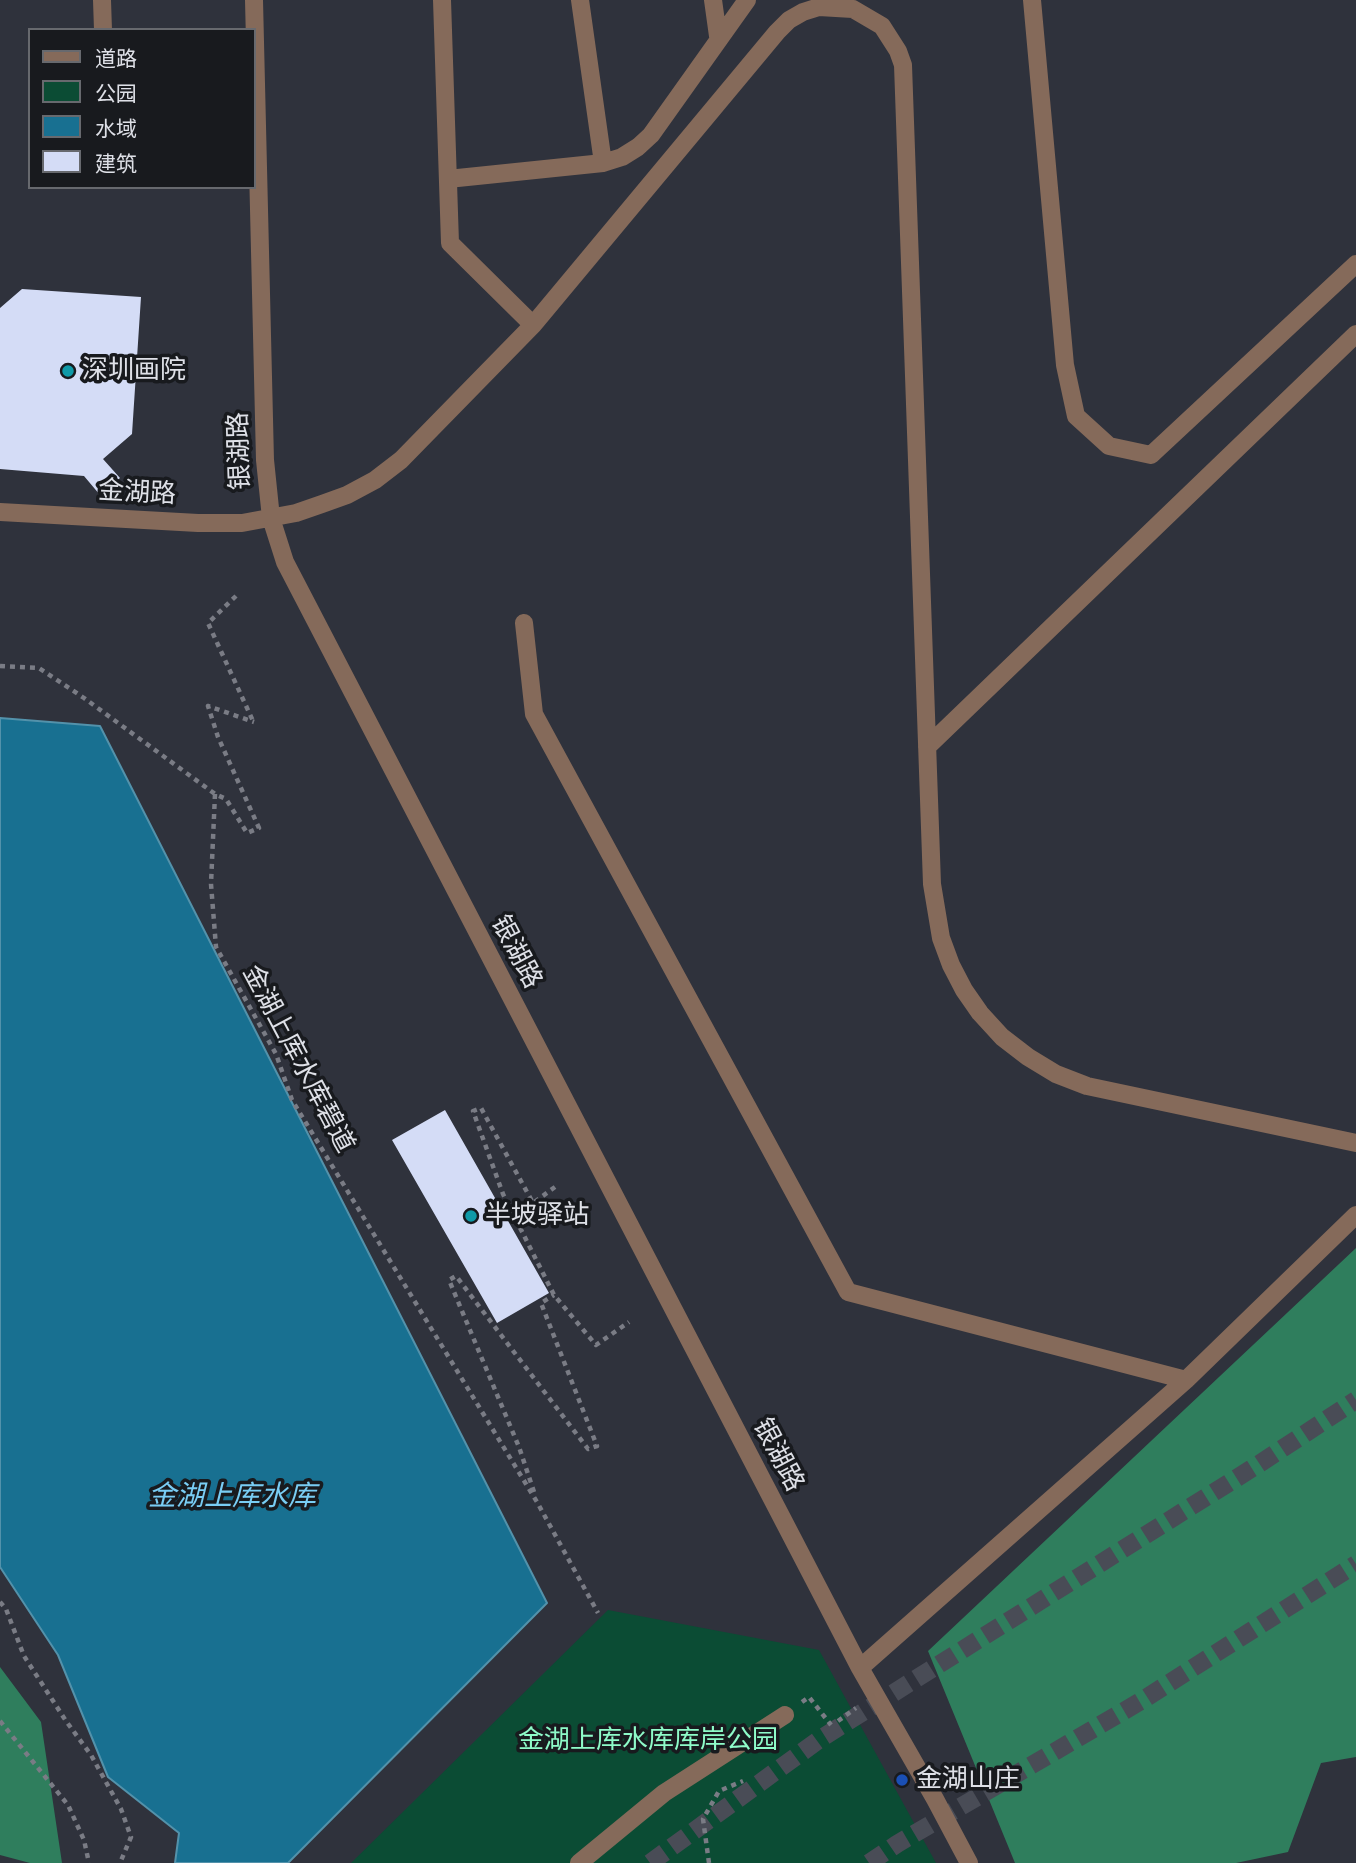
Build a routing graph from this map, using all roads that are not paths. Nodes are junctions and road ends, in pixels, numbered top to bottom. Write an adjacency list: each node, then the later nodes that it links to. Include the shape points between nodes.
1 (102, 0): 8 (street)
2 (254, 0): 9 (street, 银湖路)
3 (442, 0): 13 (street)
4 (580, 0): 12 (street)
5 (713, 0): 10 (street)
6 (747, 0): 10 (street)
7 (1032, 0): 14 (street, via 1065,365 1076,416 1109,446 1151,455)
8 (103, 28)
9 (254, 28)
10 (719, 37): 12 (street, via 651,135 630,152)
11 (256, 152): 18 (street, 银湖路, via 265,460)
12 (603, 163): 13 (street)
13 (448, 178): 15 (street, via 450,243)
14 (1356, 264)
15 (533, 326): 18 (street, 金湖路, via 401,460 374,480 322,505); 20 (street, 金湖路, via 789,20 819,7 836,6 853,9 882,26 898,51 904,80)
16 (1356, 334): 20 (street)
17 (0, 512): 18 (street, 金湖路, via 219,524)
18 (271, 518): 24 (street, 银湖路, via 294,584)
19 (524, 623): 23 (street, via 534,713 848,1292)
20 (928, 747): 21 (street, 金湖路, via 933,884 941,939 964,990 1002,1037 1056,1074 1087,1086)
21 (1356, 1143)
22 (1356, 1215): 23 (street)
23 (1186, 1380): 24 (street)
24 (860, 1668): 27 (street, 银湖路)
25 (785, 1715): 26 (street, via 664,1793)
26 (579, 1863)
27 (970, 1863)

